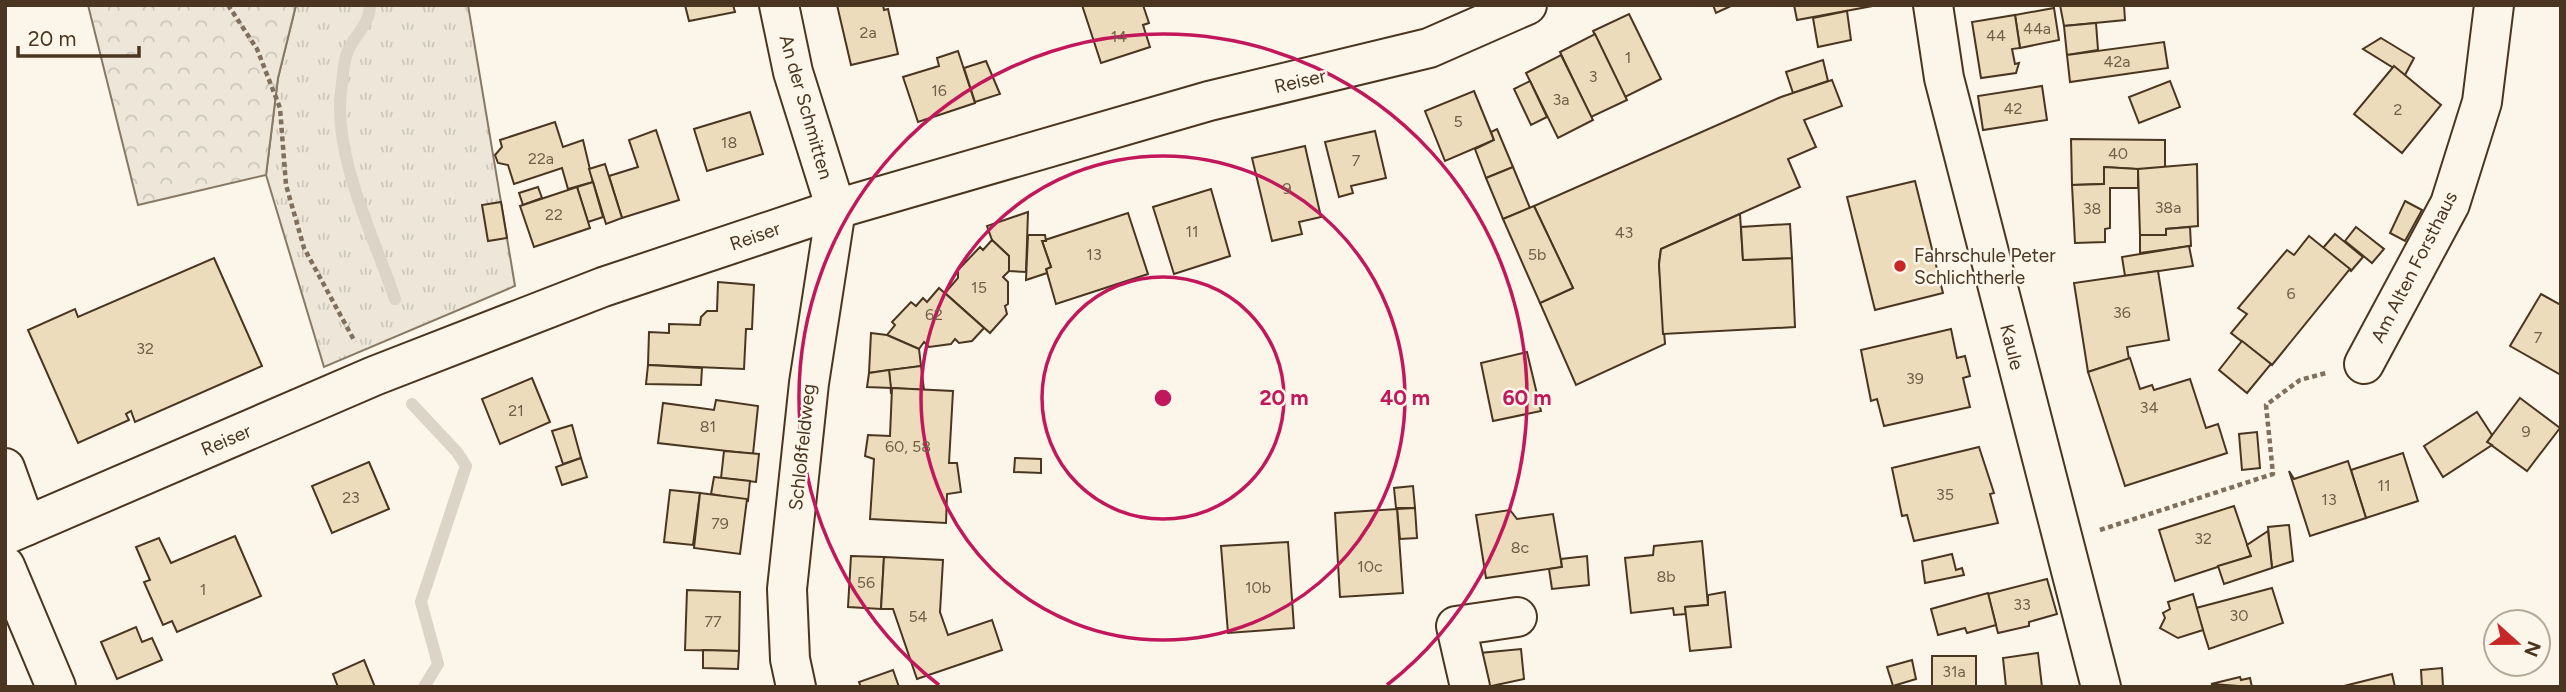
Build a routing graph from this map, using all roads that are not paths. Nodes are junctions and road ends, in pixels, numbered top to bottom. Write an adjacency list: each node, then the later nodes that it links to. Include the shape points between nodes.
1 (779, 5): 5 (street, An der Schmitten, via 793,72)
2 (1527, 5): 5 (street, Reiser, via 1429,48 1209,101)
3 (1933, 5): 14 (street, Kaule, via 1944,78)
4 (2494, 5): 6 (street, Am Alten Forsthaus, via 2482,102 2450,204)
5 (836, 209): 8 (street, Reiser, via 603,287 374,376); 12 (street, Schloßfeldweg, via 809,383 787,589)
6 (2364, 365)
7 (5, 468): 8 (street)
8 (16, 531)
9 (5, 566): 11 (street)
10 (1517, 617): 13 (street, via 1456,626)
11 (55, 687)
12 (796, 687)
13 (1470, 687)
14 (2101, 687)

